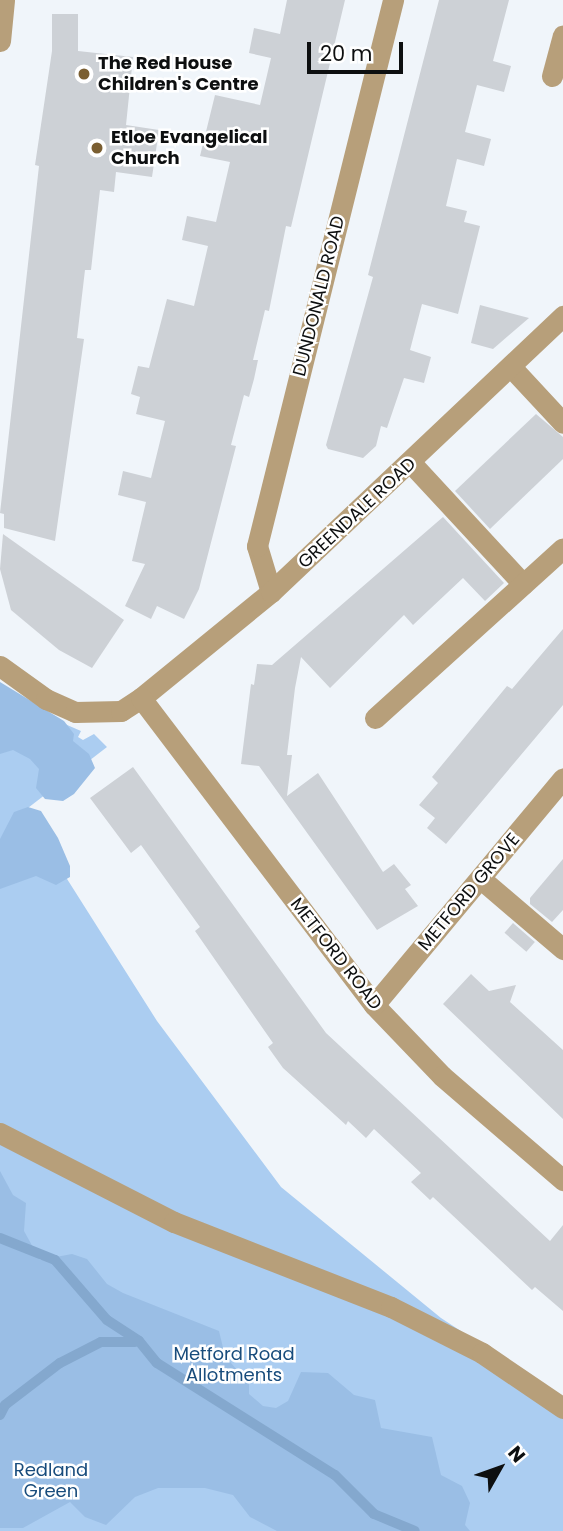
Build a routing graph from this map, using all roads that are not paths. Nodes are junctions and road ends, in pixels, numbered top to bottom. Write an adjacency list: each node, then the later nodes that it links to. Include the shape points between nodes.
1 (4, 0): 4 (street)
2 (393, 0): 12 (street, DUNDONALD ROAD, via 257,546)
3 (563, 35): 5 (street)
4 (0, 41)
5 (552, 76)
6 (563, 316): 7 (street, GREENDALE ROAD)
7 (511, 367): 8 (street); 9 (street, GREENDALE ROAD)
8 (563, 423)
9 (411, 463): 11 (street); 12 (street, GREENDALE ROAD)
10 (563, 548): 11 (street)
11 (523, 584): 15 (street)
12 (271, 592): 14 (street, GREENDALE ROAD)
13 (0, 666): 14 (street, GREENDALE ROAD, via 46,699 75,712 121,711)
14 (141, 698): 19 (street, METFORD ROAD)
15 (375, 718)
16 (563, 778): 17 (street, METFORD GROVE)
17 (481, 879): 18 (street); 19 (street, METFORD GROVE)
18 (563, 949)
19 (374, 1005): 21 (street, METFORD ROAD, via 442,1076)
20 (0, 1133): 22 (street, via 174,1222 391,1307 482,1353)
21 (563, 1180)
22 (563, 1409)

